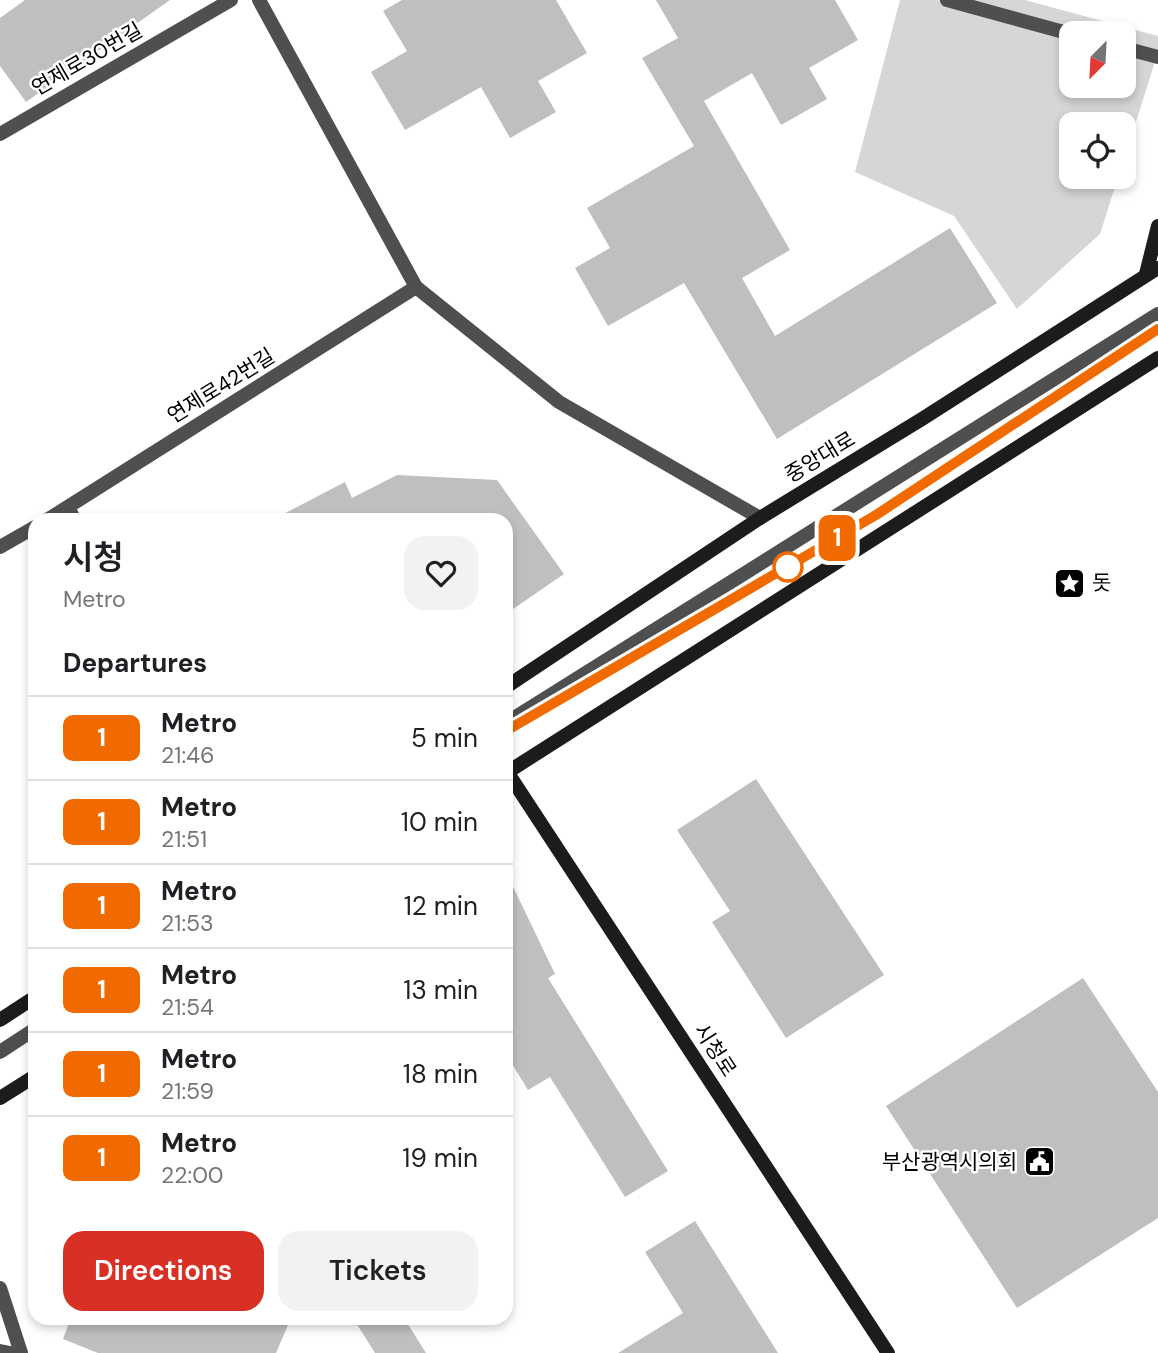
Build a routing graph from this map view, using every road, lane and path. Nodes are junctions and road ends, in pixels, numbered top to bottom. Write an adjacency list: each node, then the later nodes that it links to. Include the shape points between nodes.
1 (231, 0): 7 (street, 연제로30번길)
2 (258, 0): 10 (street)
3 (947, 0): 4 (street)
4 (1059, 31)
5 (1136, 51): 6 (street)
6 (1158, 57)
7 (0, 134)
8 (1158, 226): 9 (main road)
9 (1152, 271): 14 (main road, 중앙대로)
10 (416, 287): 13 (street, 연제로42번길); 14 (street, via 559,402)
11 (1158, 314): 18 (street)
12 (1158, 358): 19 (main road)
13 (73, 513)
14 (760, 518): 17 (main road, 중앙대로)
15 (28, 531): 16 (street)
16 (0, 547)
17 (513, 682)
18 (513, 719)
19 (513, 768)
20 (513, 783): 31 (main road, 시청로)
21 (28, 1002): 22 (main road)
22 (0, 1020)
23 (28, 1034): 24 (street)
24 (0, 1052)
25 (28, 1080): 26 (main road)
26 (0, 1098)
27 (0, 1288): 30 (street)
28 (0, 1351): 29 (street)
29 (10, 1353)
30 (21, 1353)
31 (888, 1353)

